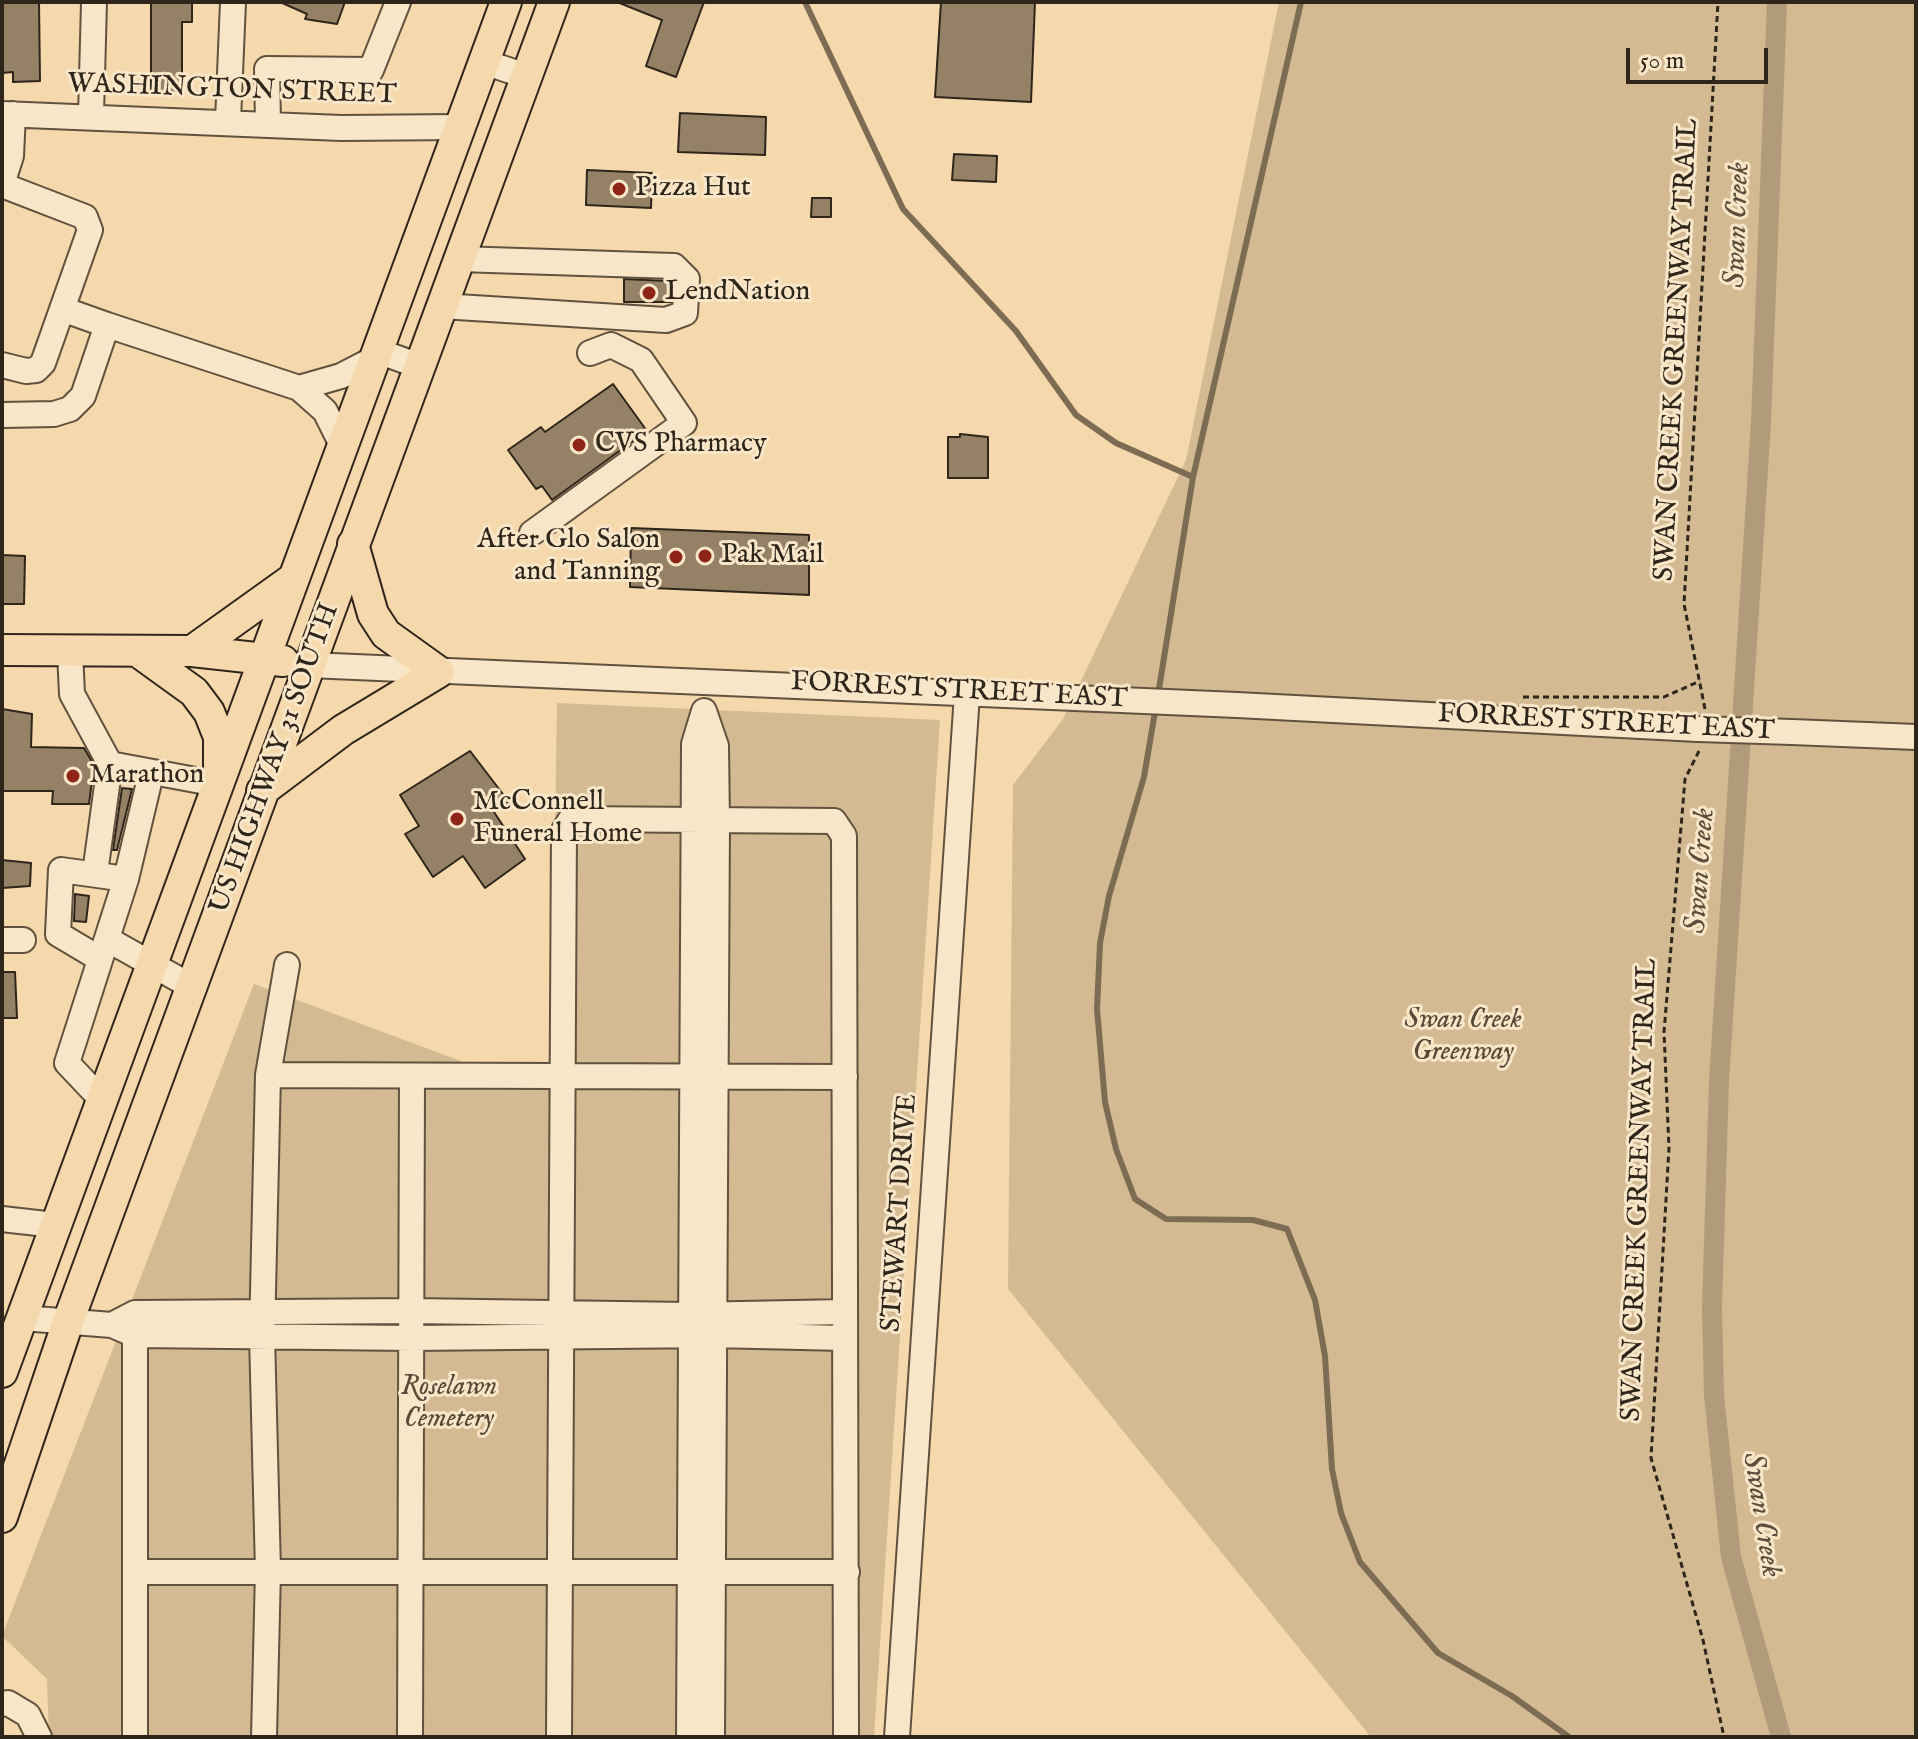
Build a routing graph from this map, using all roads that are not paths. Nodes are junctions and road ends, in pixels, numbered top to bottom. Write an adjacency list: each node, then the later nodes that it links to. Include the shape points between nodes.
1 (94, 2): 9 (street)
2 (233, 2): 10 (street)
3 (398, 2): 11 (street, via 371,70 267,69)
4 (506, 2): 6 (main road, US HIGHWAY 31 SOUTH)
5 (554, 2): 7 (main road, US HIGHWAY 31 SOUTH)
6 (484, 62): 7 (street); 12 (main road, US HIGHWAY 31 SOUTH)
7 (526, 76): 14 (main road, US HIGHWAY 31 SOUTH)
8 (7, 114): 9 (street, WASHINGTON STREET); 13 (street, via 11,156)
9 (91, 115): 10 (street, WASHINGTON STREET)
10 (228, 121): 11 (street, WASHINGTON STREET)
11 (268, 124): 12 (street, WASHINGTON STREET)
12 (460, 127): 19 (main road, US HIGHWAY 31 SOUTH)
13 (2, 185): 16 (street, via 88,222 90,230)
14 (459, 259): 15 (main road, US HIGHWAY 31 SOUTH); 15 (street, via 674,266 687,279 685,313 666,320)
15 (441, 306): 21 (main road, US HIGHWAY 31 SOUTH)
16 (62, 309): 17 (street); 20 (street, via 36,370)
17 (107, 325): 22 (street); 23 (street, via 83,396 70,409)
18 (590, 353): 25 (street, via 611,345 641,360 684,423)
19 (377, 354): 21 (street); 22 (street, via 341,376); 24 (main road, US HIGHWAY 31 SOUTH)
20 (2, 365)
21 (419, 366): 26 (main road, US HIGHWAY 31 SOUTH)
22 (299, 388): 24 (street, via 325,411)
23 (2, 415)
24 (343, 447): 27 (main road, US HIGHWAY 31 SOUTH)
25 (532, 533)
26 (353, 544): 33 (main road, US HIGHWAY 31 SOUTH); 34 (main road, via 373,614 386,634)
27 (296, 576): 29 (main road); 32 (main road, US HIGHWAY 31 SOUTH)
28 (2, 650): 30 (main road, FORREST STREET EAST)
29 (192, 651): 31 (main road, FORREST STREET EAST); 32 (main road, FORREST STREET EAST)
30 (70, 652): 31 (main road, FORREST STREET EAST); 38 (street, via 72,694)
31 (140, 653): 40 (main road, via 194,692 209,712 219,737)
32 (265, 659): 33 (main road, FORREST STREET EAST); 40 (main road, US HIGHWAY 31 SOUTH)
33 (309, 665): 34 (street, FORREST STREET EAST); 41 (main road, US HIGHWAY 31 SOUTH)
34 (439, 672): 35 (street, FORREST STREET EAST); 41 (main road, via 343,730)
35 (705, 682): 36 (street, FORREST STREET EAST); 42 (street, via 704,711 694,744)
36 (967, 694): 37 (street, FORREST STREET EAST, bridge); 85 (street, STEWART DRIVE)
37 (1916, 737)
38 (110, 764): 39 (street); 43 (street)
39 (151, 774): 40 (street); 44 (street)
40 (218, 780): 46 (main road, US HIGHWAY 31 SOUTH)
41 (262, 791): 48 (main road, US HIGHWAY 31 SOUTH)
42 (706, 822): 50 (street, via 571,819 564,830); 51 (street, via 834,821 844,836); 53 (street)
43 (95, 873): 44 (street); 45 (street, via 61,870 58,934)
44 (126, 879): 45 (street)
45 (103, 949): 46 (street); 54 (street, via 67,1063)
46 (152, 964): 48 (street); 54 (main road, US HIGHWAY 31 SOUTH)
47 (287, 965): 49 (street)
48 (194, 988): 60 (main road, US HIGHWAY 31 SOUTH)
49 (268, 1075): 52 (street); 61 (street)
50 (562, 1077): 52 (street); 53 (street); 63 (street)
51 (845, 1077): 53 (street); 58 (street)
52 (412, 1078): 57 (street)
53 (703, 1079): 64 (street)
54 (101, 1099): 56 (main road, US HIGHWAY 31 SOUTH)
55 (2, 1219): 56 (street)
56 (55, 1225): 59 (main road, US HIGHWAY 31 SOUTH)
57 (412, 1311): 61 (street); 63 (street); 65 (street)
58 (845, 1312): 64 (street); 66 (street)
59 (22, 1318): 60 (street); 67 (main road, US HIGHWAY 31 SOUTH)
60 (68, 1322): 62 (street); 68 (main road, US HIGHWAY 31 SOUTH)
61 (262, 1323): 62 (street); 65 (street); 69 (street)
62 (135, 1324): 72 (street)
63 (561, 1325): 64 (street); 65 (street); 75 (street)
64 (701, 1325): 66 (street); 70 (street); 71 (street)
65 (412, 1338): 74 (street)
66 (845, 1338): 73 (street)
67 (2, 1372)
68 (2, 1517)
69 (268, 1571): 72 (street); 74 (street); 79 (street)
70 (688, 1571): 71 (street); 75 (street); 82 (street)
71 (712, 1571): 73 (street); 83 (street)
72 (136, 1572): 78 (street)
73 (847, 1572): 84 (street)
74 (410, 1573): 75 (street); 80 (street)
75 (557, 1573): 81 (street)
76 (2, 1704): 77 (street, via 28,1715)
77 (39, 1737)
78 (135, 1737)
79 (264, 1737)
80 (410, 1737)
81 (559, 1737)
82 (689, 1737)
83 (712, 1737)
84 (846, 1737)
85 (897, 1737)

